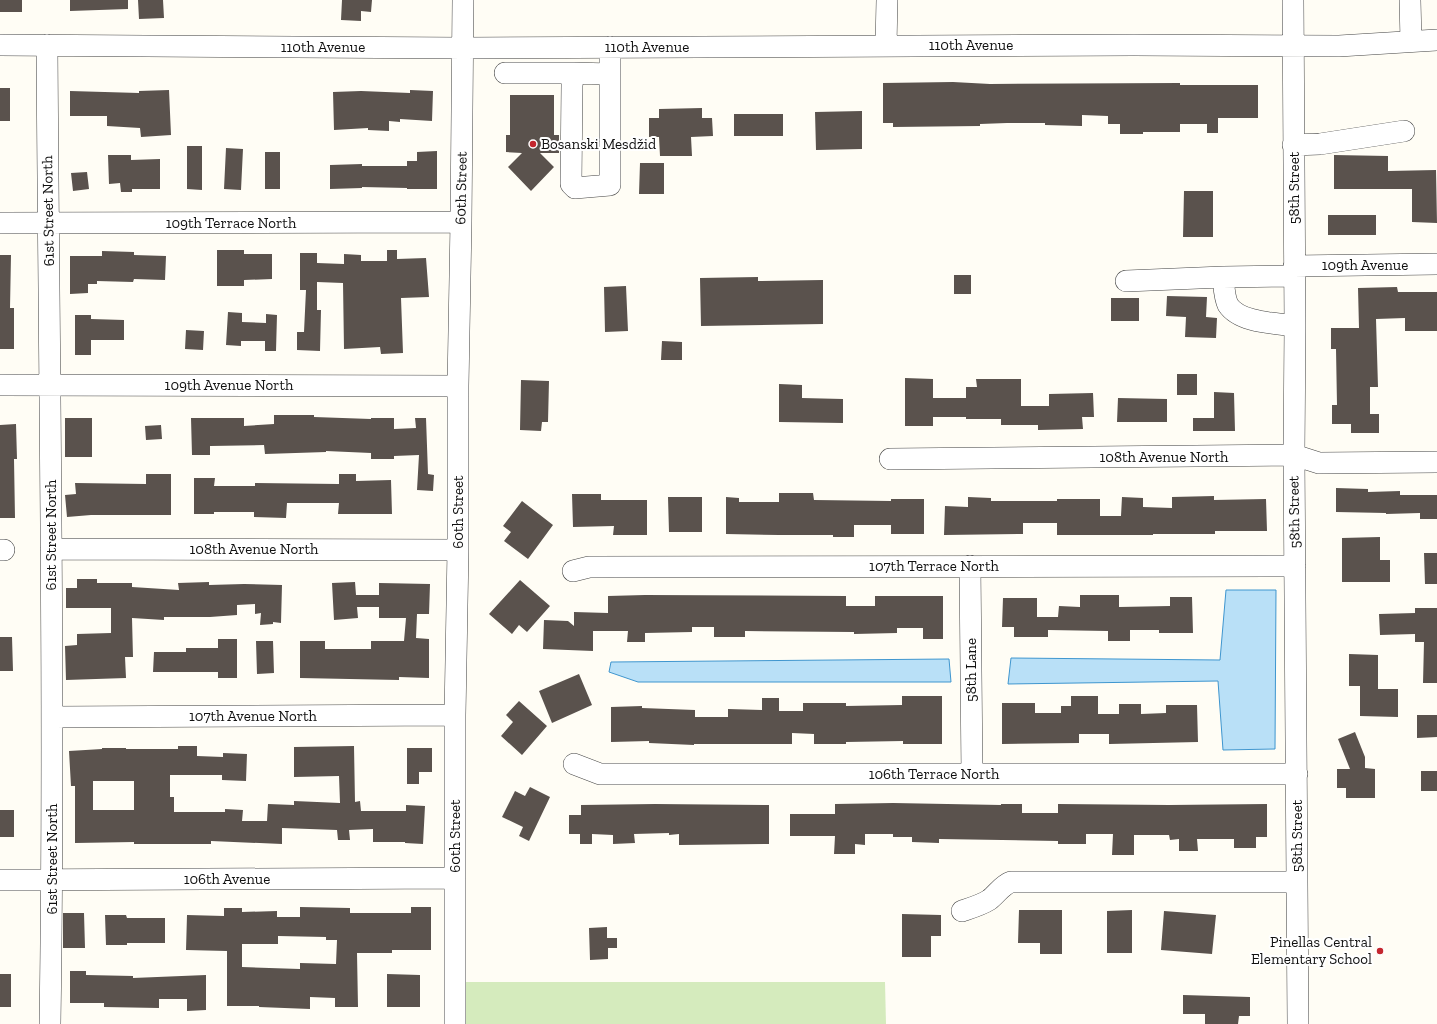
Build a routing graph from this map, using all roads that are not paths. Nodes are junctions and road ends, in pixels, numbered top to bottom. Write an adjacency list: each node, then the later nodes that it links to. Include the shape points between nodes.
1 (463, 0): 12 (street, 60th Street)
2 (887, 0): 9 (street)
3 (1293, 0): 10 (street, 58th Street)
4 (1410, 0): 6 (street)
5 (1437, 40): 6 (street, 110th Avenue)
6 (1410, 41): 10 (street, 110th Avenue, via 1339,46)
7 (0, 45): 8 (street, 110th Avenue)
8 (47, 45): 12 (street, 110th Avenue); 20 (street, 61st Street North)
9 (886, 45): 10 (street, 110th Avenue); 11 (street, 110th Avenue)
10 (1293, 45): 17 (street, 58th Street)
11 (610, 47): 12 (street, 110th Avenue); 15 (street)
12 (463, 48): 18 (street, 60th Street)
13 (505, 73): 14 (street)
14 (574, 73): 15 (street); 15 (street, via 571,184 575,188 610,185)
15 (610, 74)
16 (1404, 131): 17 (street, via 1320,144)
17 (1294, 145): 22 (street, 58th Street)
18 (461, 222): 20 (street, 109th Terrace North); 28 (street, 60th Street)
19 (0, 223): 20 (street, 109th Terrace North)
20 (48, 223): 27 (street, 61st Street North)
21 (1437, 264): 22 (street, 109th Avenue)
22 (1294, 271): 23 (street, 109th Avenue); 25 (street, 58th Street)
23 (1223, 277): 24 (street, 109th Avenue); 25 (street, via 1228,305 1244,318)
24 (1126, 280)
25 (1295, 326): 29 (street, 58th Street)
26 (0, 385): 27 (street, 109th Avenue North)
27 (50, 385): 28 (street, 109th Avenue North); 32 (street, 61st Street North)
28 (458, 386): 33 (street, 60th Street)
29 (1294, 455): 30 (street, 108th Avenue North); 31 (street, 108th Avenue North, via 1319,463); 35 (street, 58th Street)
30 (890, 459)
31 (1437, 462)
32 (51, 549): 33 (street, 108th Avenue North); 38 (street, 61st Street North)
33 (458, 550): 37 (street, 60th Street)
34 (970, 566): 35 (street, 107th Terrace North); 36 (street, 107th Terrace North, via 589,567); 40 (street, 58th Lane)
35 (1295, 566): 41 (street, 58th Street)
36 (573, 571)
37 (455, 715): 38 (street, 107th Avenue North); 42 (street, 60th Street)
38 (52, 717): 44 (street, 61st Street North)
39 (574, 764): 40 (street, 106th Terrace North, via 600,774)
40 (972, 774): 41 (street, 106th Terrace North)
41 (1297, 774): 45 (street, 58th Street)
42 (455, 878): 44 (street, 106th Avenue); 48 (street, 60th Street)
43 (0, 880): 44 (street, 106th Avenue)
44 (52, 880): 47 (street, 61st Street North)
45 (1297, 882): 46 (street, via 1011,882 989,900); 49 (street, 58th Street)
46 (962, 911)
47 (50, 1024)
48 (455, 1024)
49 (1298, 1024)

